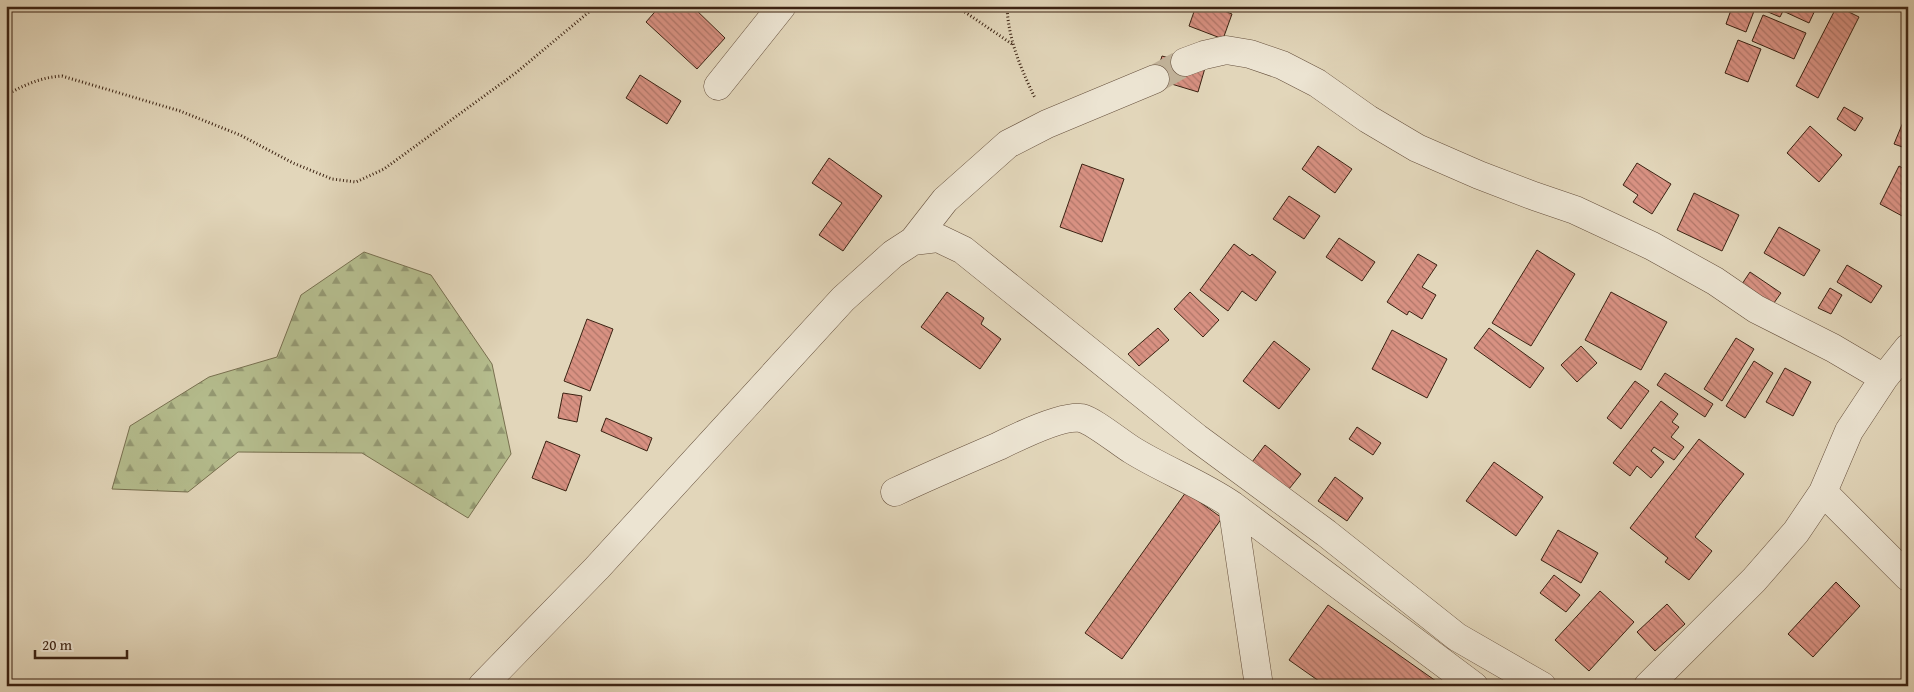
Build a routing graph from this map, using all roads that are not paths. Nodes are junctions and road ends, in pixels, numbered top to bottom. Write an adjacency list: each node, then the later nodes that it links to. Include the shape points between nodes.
1 (782, 6): 4 (street)
2 (1185, 62): 7 (street, via 1226,50 1282,65 1317,83 1417,148 1575,210 1652,246 1715,281 1756,309)
3 (1155, 79): 5 (street, via 1047,124 1008,144 945,200)
4 (718, 86)
5 (912, 241): 13 (street, via 843,299 610,554); 16 (street, via 938,238 963,250 1197,438 1326,533 1457,637)
6 (1908, 348): 7 (street)
7 (1884, 378): 9 (street, via 1849,431)
8 (895, 492): 10 (street, via 1030,432 1080,418)
9 (1822, 492): 11 (street); 12 (street, via 1796,532 1754,580)
10 (1232, 505): 14 (street); 15 (street)
11 (1908, 577)
12 (1648, 683)
13 (482, 686)
14 (1259, 686)
15 (1474, 686)
16 (1542, 686)

